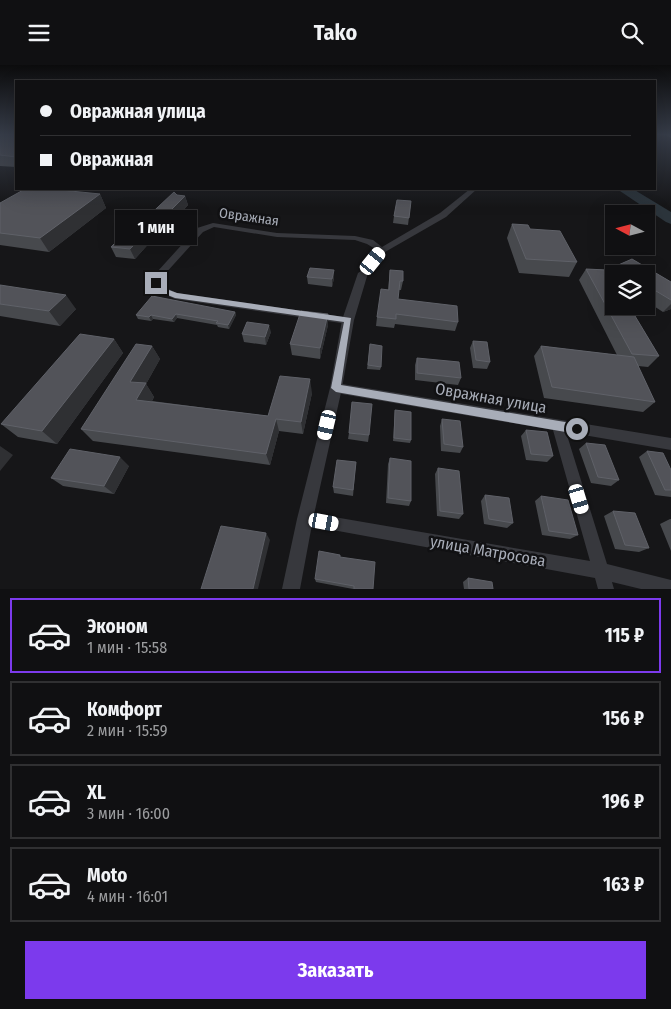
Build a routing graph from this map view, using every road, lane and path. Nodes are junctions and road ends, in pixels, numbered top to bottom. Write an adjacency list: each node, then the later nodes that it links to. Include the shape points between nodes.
1 (473, 190): 2 (street, via 443,215)
2 (382, 249): 3 (street); 4 (street, Овражная, via 354,238 277,235 206,226 200,229 156,283 158,288 175,296)
3 (363, 273): 4 (street)
4 (348, 320): 5 (street)
5 (336, 388): 6 (street, Овражная улица); 8 (street)
6 (558, 426): 7 (street, Овражная улица); 9 (street)
7 (671, 444)
8 (305, 519): 9 (street, улица Матросова); 11 (street)
9 (601, 571): 10 (street, улица Матросова); 12 (street)
10 (671, 588)
11 (291, 589)
12 (606, 589)

